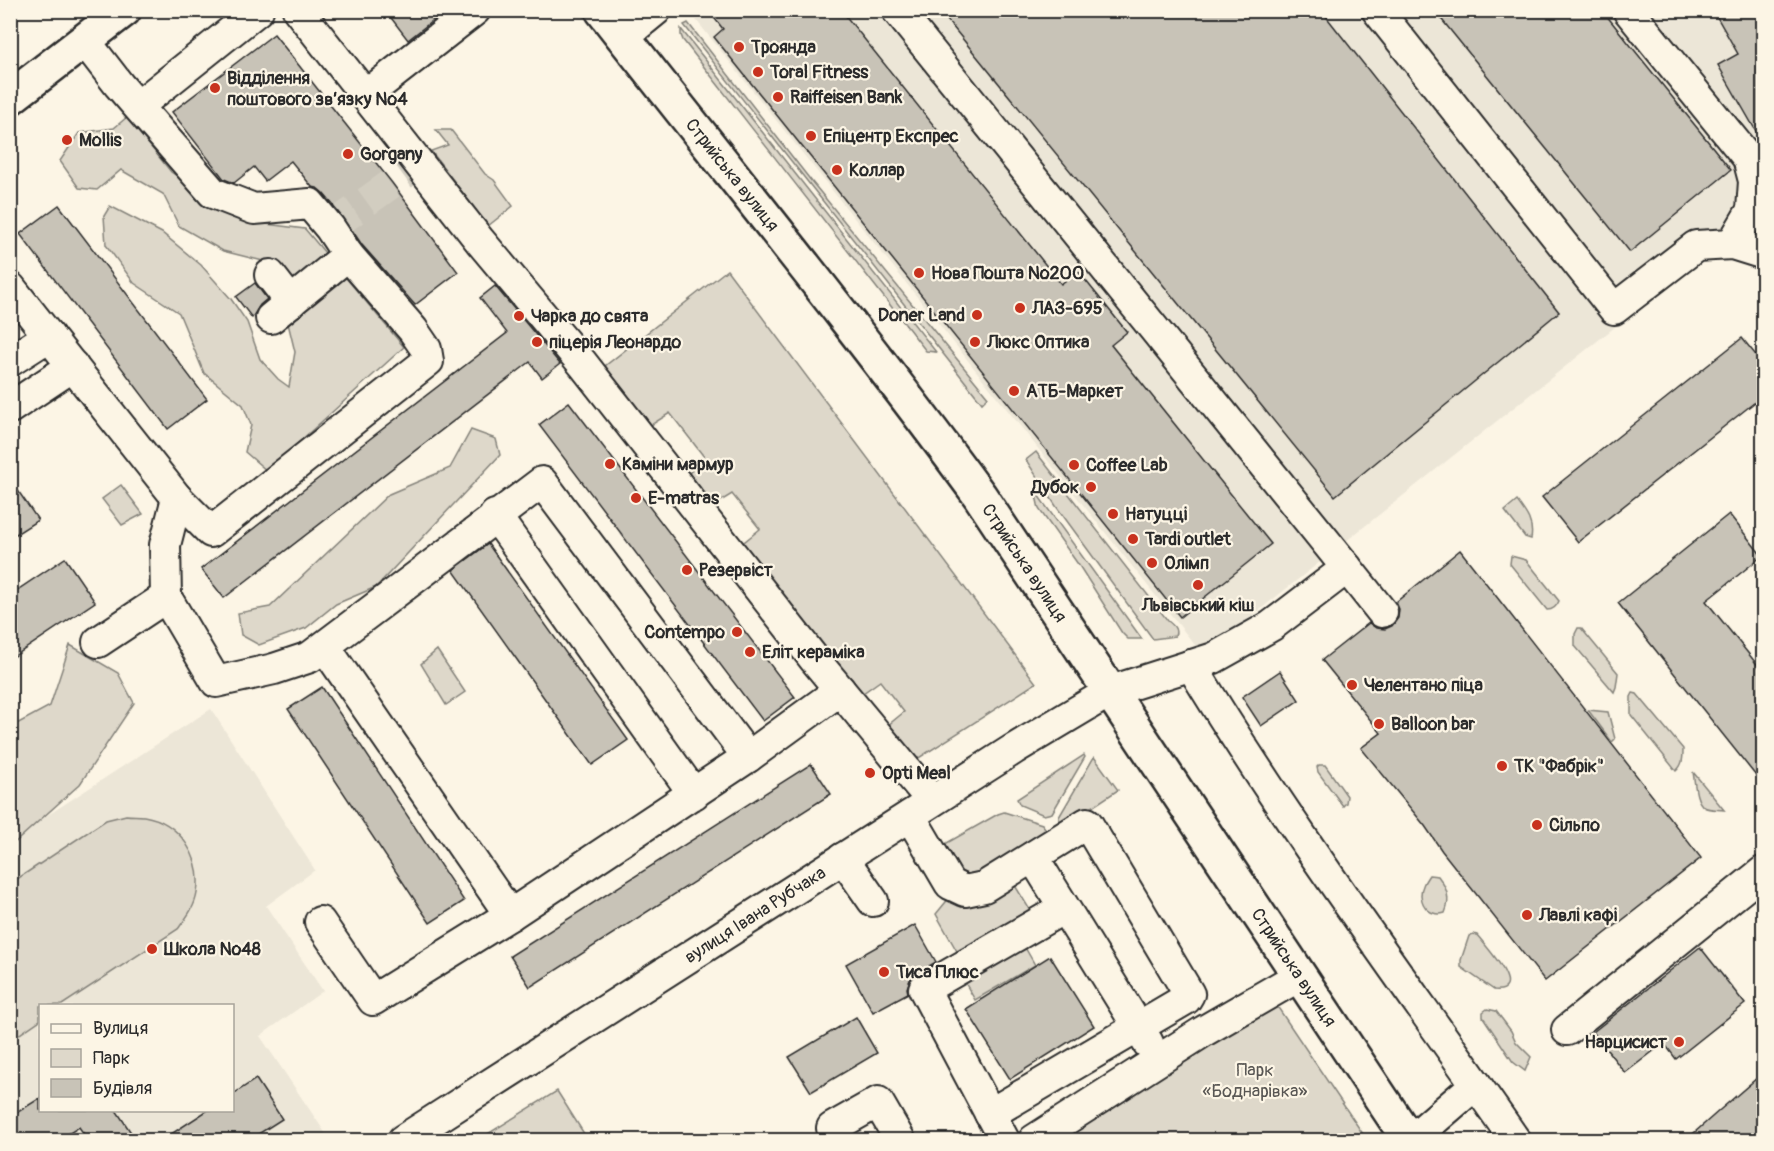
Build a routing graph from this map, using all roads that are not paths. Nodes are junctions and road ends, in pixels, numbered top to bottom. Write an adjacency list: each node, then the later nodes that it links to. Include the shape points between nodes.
1 (124, 10): 11 (main road)
2 (258, 10): 14 (street)
3 (298, 10): 12 (street)
4 (475, 10): 12 (street)
5 (603, 10): 10 (main road, Стрийська вулиця)
6 (656, 10): 10 (street)
7 (897, 10): 26 (street)
8 (1377, 10): 15 (street, via 1614,309 1696,246)
9 (1628, 10): 15 (street, via 1748,158 1754,181 1752,210)
10 (623, 37): 33 (main road, Стрийська вулиця, via 933,432)
11 (85, 41): 13 (main road); 14 (street)
12 (366, 95): 32 (street)
13 (10, 98)
14 (138, 106): 17 (street, via 213,193 254,209 310,204)
15 (1732, 244): 16 (street)
16 (1764, 254)
17 (348, 255): 18 (street, via 281,310); 24 (street, via 413,330 426,349 428,361 211,532)
18 (270, 275)
19 (10, 286): 20 (street)
20 (49, 336): 21 (street); 22 (street)
21 (10, 361)
22 (73, 366): 23 (street); 24 (street)
23 (10, 408)
24 (177, 498): 27 (street, via 165,545)
25 (495, 515): 30 (street); 34 (street, via 542,482); 35 (street)
26 (1347, 568): 28 (street); 31 (street, вулиця Івана Рубчака, via 1270,626 1214,658)
27 (166, 597): 29 (street); 30 (street, via 216,682 274,669)
28 (1382, 612)
29 (98, 642)
30 (325, 647): 42 (street)
31 (1191, 665): 33 (street, вулиця Івана Рубчака); 48 (street, via 1223,719)
32 (840, 690): 34 (street); 36 (street)
33 (1111, 691): 36 (street, вулиця Івана Рубчака); 44 (main road, Стрийська вулиця)
34 (748, 757): 35 (street)
35 (694, 794): 42 (street)
36 (921, 808): 37 (street, via 950,884 965,891 984,887); 38 (street, вулиця Івана Рубчака)
37 (1033, 857): 41 (street); 45 (street, via 1087,823 1189,994)
38 (843, 858): 40 (street); 51 (street, вулиця Івана Рубчака)
39 (1764, 871): 46 (street)
40 (873, 901)
41 (1064, 908): 45 (street); 49 (street, via 924,989)
42 (510, 915): 43 (street, via 373,1000)
43 (320, 922)
44 (1299, 976): 47 (street); 55 (main road, Стрийська вулиця)
45 (1138, 1026): 47 (street); 49 (street)
46 (1567, 1030)
47 (1160, 1060): 54 (street)
48 (1476, 1084): 55 (street); 56 (street)
49 (990, 1114): 53 (street)
50 (832, 1128): 52 (street, via 878,1102)
51 (403, 1140)
52 (900, 1140)
53 (1004, 1140)
54 (1034, 1140)
55 (1410, 1140)
56 (1515, 1140)

